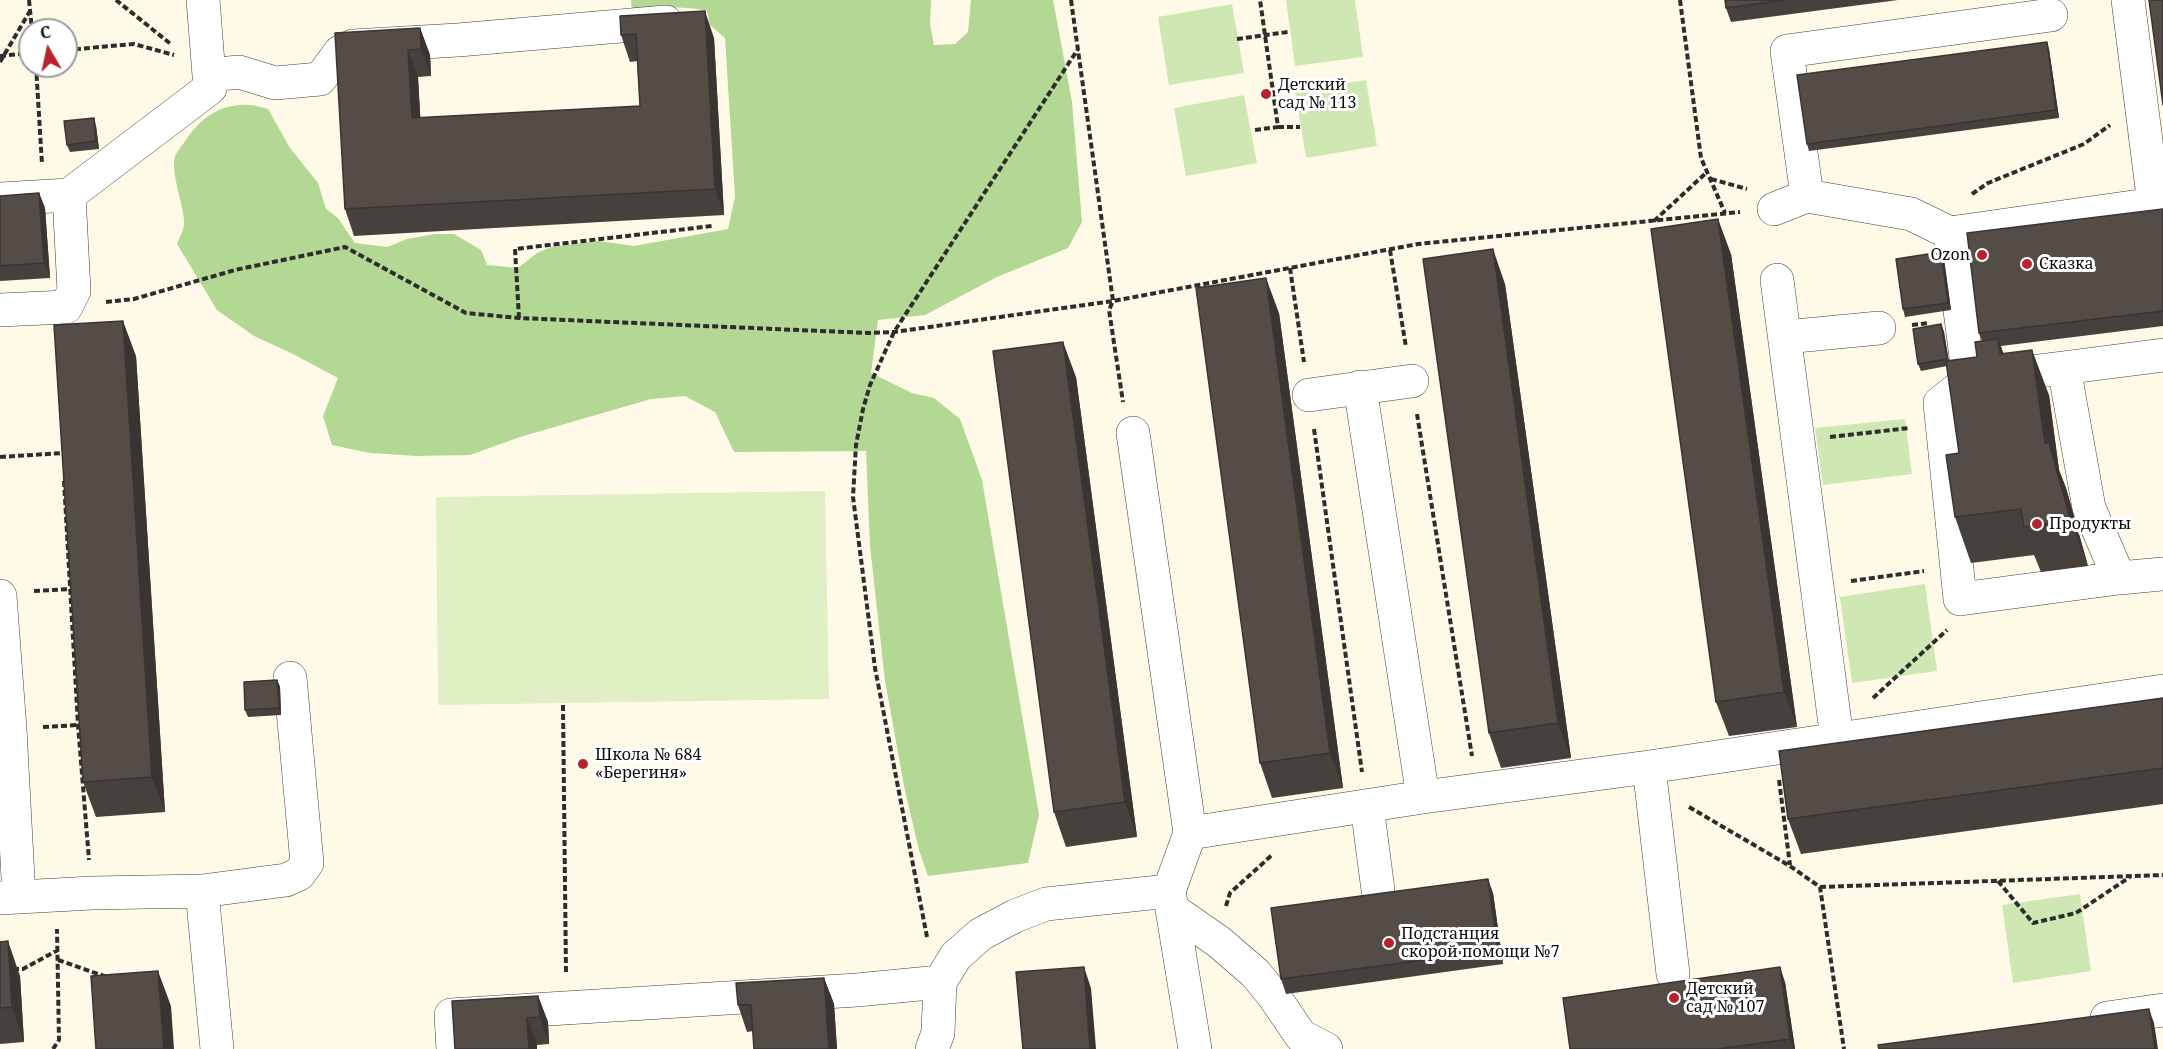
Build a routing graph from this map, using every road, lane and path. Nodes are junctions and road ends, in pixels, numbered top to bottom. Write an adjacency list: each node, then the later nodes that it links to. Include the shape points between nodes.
1 (29, 0): 8 (path)
2 (117, 0): 20 (path)
3 (203, 0): 20 (lane)
4 (1071, 0): 16 (path)
5 (1260, 0): 13 (path)
6 (1680, 0): 26 (path, via 1701,158)
7 (2128, 0): 22 (lane)
8 (30, 11): 10 (path); 18 (path)
9 (2051, 15): 28 (lane, via 1787,51)
10 (31, 18)
11 (700, 19): 20 (lane, via 353,46 339,52 320,79 275,83 240,72)
12 (1288, 32): 13 (path)
13 (1265, 35): 14 (path); 24 (path)
14 (1237, 39)
15 (78, 49): 20 (path, via 134,44)
16 (1078, 49): 39 (path); 45 (path)
17 (18, 54): 18 (path)
18 (2, 56): 19 (path)
19 (0, 62)
20 (202, 67): 27 (lane, via 210,88)
21 (38, 78): 27 (path)
22 (2141, 101): 30 (lane); 35 (path, via 2084,144 1988,183)
23 (1300, 127): 24 (path)
24 (1278, 128): 25 (path)
25 (1255, 130)
26 (1707, 172): 32 (path); 33 (path)
27 (57, 195): 29 (lane); 40 (lane, via 74,291)
28 (1807, 196): 31 (lane); 35 (lane, via 1911,214)
29 (0, 199)
30 (2158, 204): 35 (lane)
31 (1774, 208): 32 (path)
32 (1725, 213): 33 (path)
33 (1653, 221): 36 (path)
34 (712, 226): 42 (path, via 515,249)
35 (1939, 228): 43 (lane)
36 (1390, 250): 37 (path); 50 (path)
37 (1290, 268): 39 (path); 52 (path)
38 (1777, 280): 46 (lane)
39 (1113, 301): 45 (path); 54 (path, via 1109,310 1125,420)
40 (66, 307): 41 (lane); 42 (path, via 134,299 235,270 345,247 466,313)
41 (0, 310)
42 (519, 318): 45 (path)
43 (1962, 320): 44 (path); 49 (lane)
44 (1879, 328): 46 (lane)
45 (894, 332): 96 (path, via 863,410 853,497 875,668 933,965)
46 (1785, 337): 64 (lane)
47 (2163, 356): 48 (lane)
48 (2064, 368): 49 (lane); 63 (lane, via 2089,508)
49 (1969, 380): 61 (lane, via 1940,403)
50 (1412, 381): 51 (lane); 73 (path)
51 (1360, 387): 52 (lane); 74 (lane)
52 (1309, 395): 76 (path)
53 (1909, 428): 55 (path)
54 (1133, 433): 77 (lane)
55 (1828, 438)
56 (62, 441): 57 (path)
57 (63, 453): 58 (path); 59 (path)
58 (0, 457)
59 (63, 464)
60 (64, 475): 86 (path)
61 (1957, 567): 64 (path); 66 (lane)
62 (2163, 574): 63 (lane)
63 (2119, 578): 66 (lane)
64 (1817, 586): 70 (lane)
65 (0, 596): 88 (lane, via 10,729)
66 (1960, 599): 70 (path, via 1948,629 1858,711)
67 (290, 678): 85 (lane, via 307,864 299,874 286,880)
68 (2163, 691): 70 (lane)
69 (563, 705): 97 (path)
70 (1837, 739): 71 (lane)
71 (1775, 748): 72 (lane); 79 (path)
72 (1648, 767): 73 (lane); 94 (lane)
73 (1477, 789): 74 (lane)
74 (1423, 796): 76 (lane)
75 (1685, 805): 79 (path)
76 (1366, 806): 77 (lane); 84 (lane)
77 (1190, 833): 89 (lane)
78 (1278, 850): 90 (path, via 1230,893 1218,931)
79 (1790, 866): 83 (path)
80 (2163, 875): 81 (path)
81 (2130, 877): 82 (path); 82 (path, via 2076,913 2033,923)
82 (1997, 880): 83 (path)
83 (1820, 887): 106 (path)
84 (1378, 890)
85 (202, 891): 86 (lane); 101 (lane)
86 (92, 893): 87 (lane)
87 (56, 895): 88 (lane); 91 (path)
88 (9, 898)
89 (1171, 900): 90 (lane); 96 (lane, via 1046,904 981,934 957,956); 104 (lane)
90 (1219, 942): 105 (lane, via 1255,973 1301,1036)
91 (58, 950): 92 (path); 93 (path, via 23,969)
92 (58, 960): 95 (path); 100 (path, via 59,1040)
93 (12, 969)
94 (1673, 974)
95 (116, 980)
96 (940, 982): 97 (lane); 103 (lane, via 938,1034)
97 (567, 1008): 102 (lane, via 451,1015)
98 (2163, 1010): 99 (lane)
99 (2083, 1021)
100 (53, 1049)
101 (218, 1049)
102 (453, 1049)
103 (932, 1049)
104 (1195, 1049)
105 (1326, 1049)
106 (1844, 1049)

